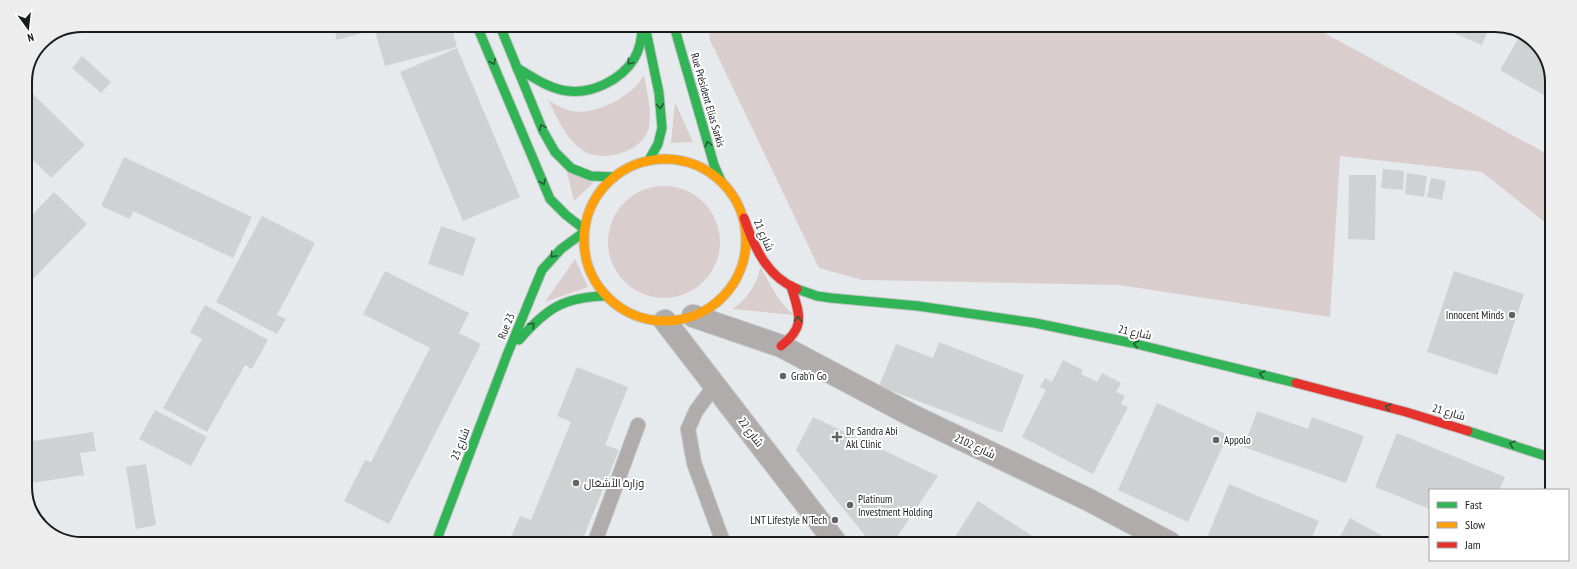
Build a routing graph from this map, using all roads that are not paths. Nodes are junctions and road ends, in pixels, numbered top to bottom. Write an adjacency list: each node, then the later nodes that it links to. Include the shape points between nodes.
1 (481, 32): 11 (main road, one-way to 11, via 550,198 570,220)
2 (502, 32): 6 (main road)
3 (643, 32): 6 (main road, one-way to 6, via 634,59 619,76 600,87 578,92 556,89)
4 (645, 32): 7 (main road, one-way to 7, via 659,93 662,128)
5 (676, 32): 9 (main road, Rue Président Elias Sarkis, one-way to 5, via 714,165)
6 (517, 68): 8 (main road, one-way to 6, via 591,176 571,168 555,152 543,131)
7 (650, 160): 8 (main road, via 630,166); 9 (main road, via 669,158 688,162)
8 (614, 177): 11 (main road, via 594,200)
9 (721, 180): 10 (main road, via 735,197)
10 (744, 218): 12 (main road, شارع 21, via 760,258 774,274); 14 (main road, via 746,242 742,266 731,287 714,305)
11 (584, 230): 13 (main road, via 584,255 592,277); 17 (main road, Rue 23, one-way to 17, via 550,257 542,270)
12 (791, 286): 16 (main road, one-way to 12, via 792,338 797,330 798,306); 20 (main road, شارع 21, one-way to 12, via 1485,435 1337,393 1175,353 1052,326 898,304 815,296)
13 (605, 296): 15 (main road, via 622,310 636,316); 17 (main road, Rue 23, one-way to 13, via 531,326 554,307 592,295)
14 (693, 316): 15 (main road); 16 (street, شارع 2102)
15 (665, 321): 18 (street, شارع 22)
16 (781, 346): 25 (street, شارع 2102, via 913,416 1087,499)
17 (507, 355): 21 (main road, شارع 23)
18 (715, 385): 23 (lane, via 696,411 688,429 694,463); 24 (street, شارع 22)
19 (638, 425): 22 (lane)
20 (1545, 456)
21 (438, 537)
22 (598, 537)
23 (721, 537)
24 (831, 537)
25 (1159, 537)

